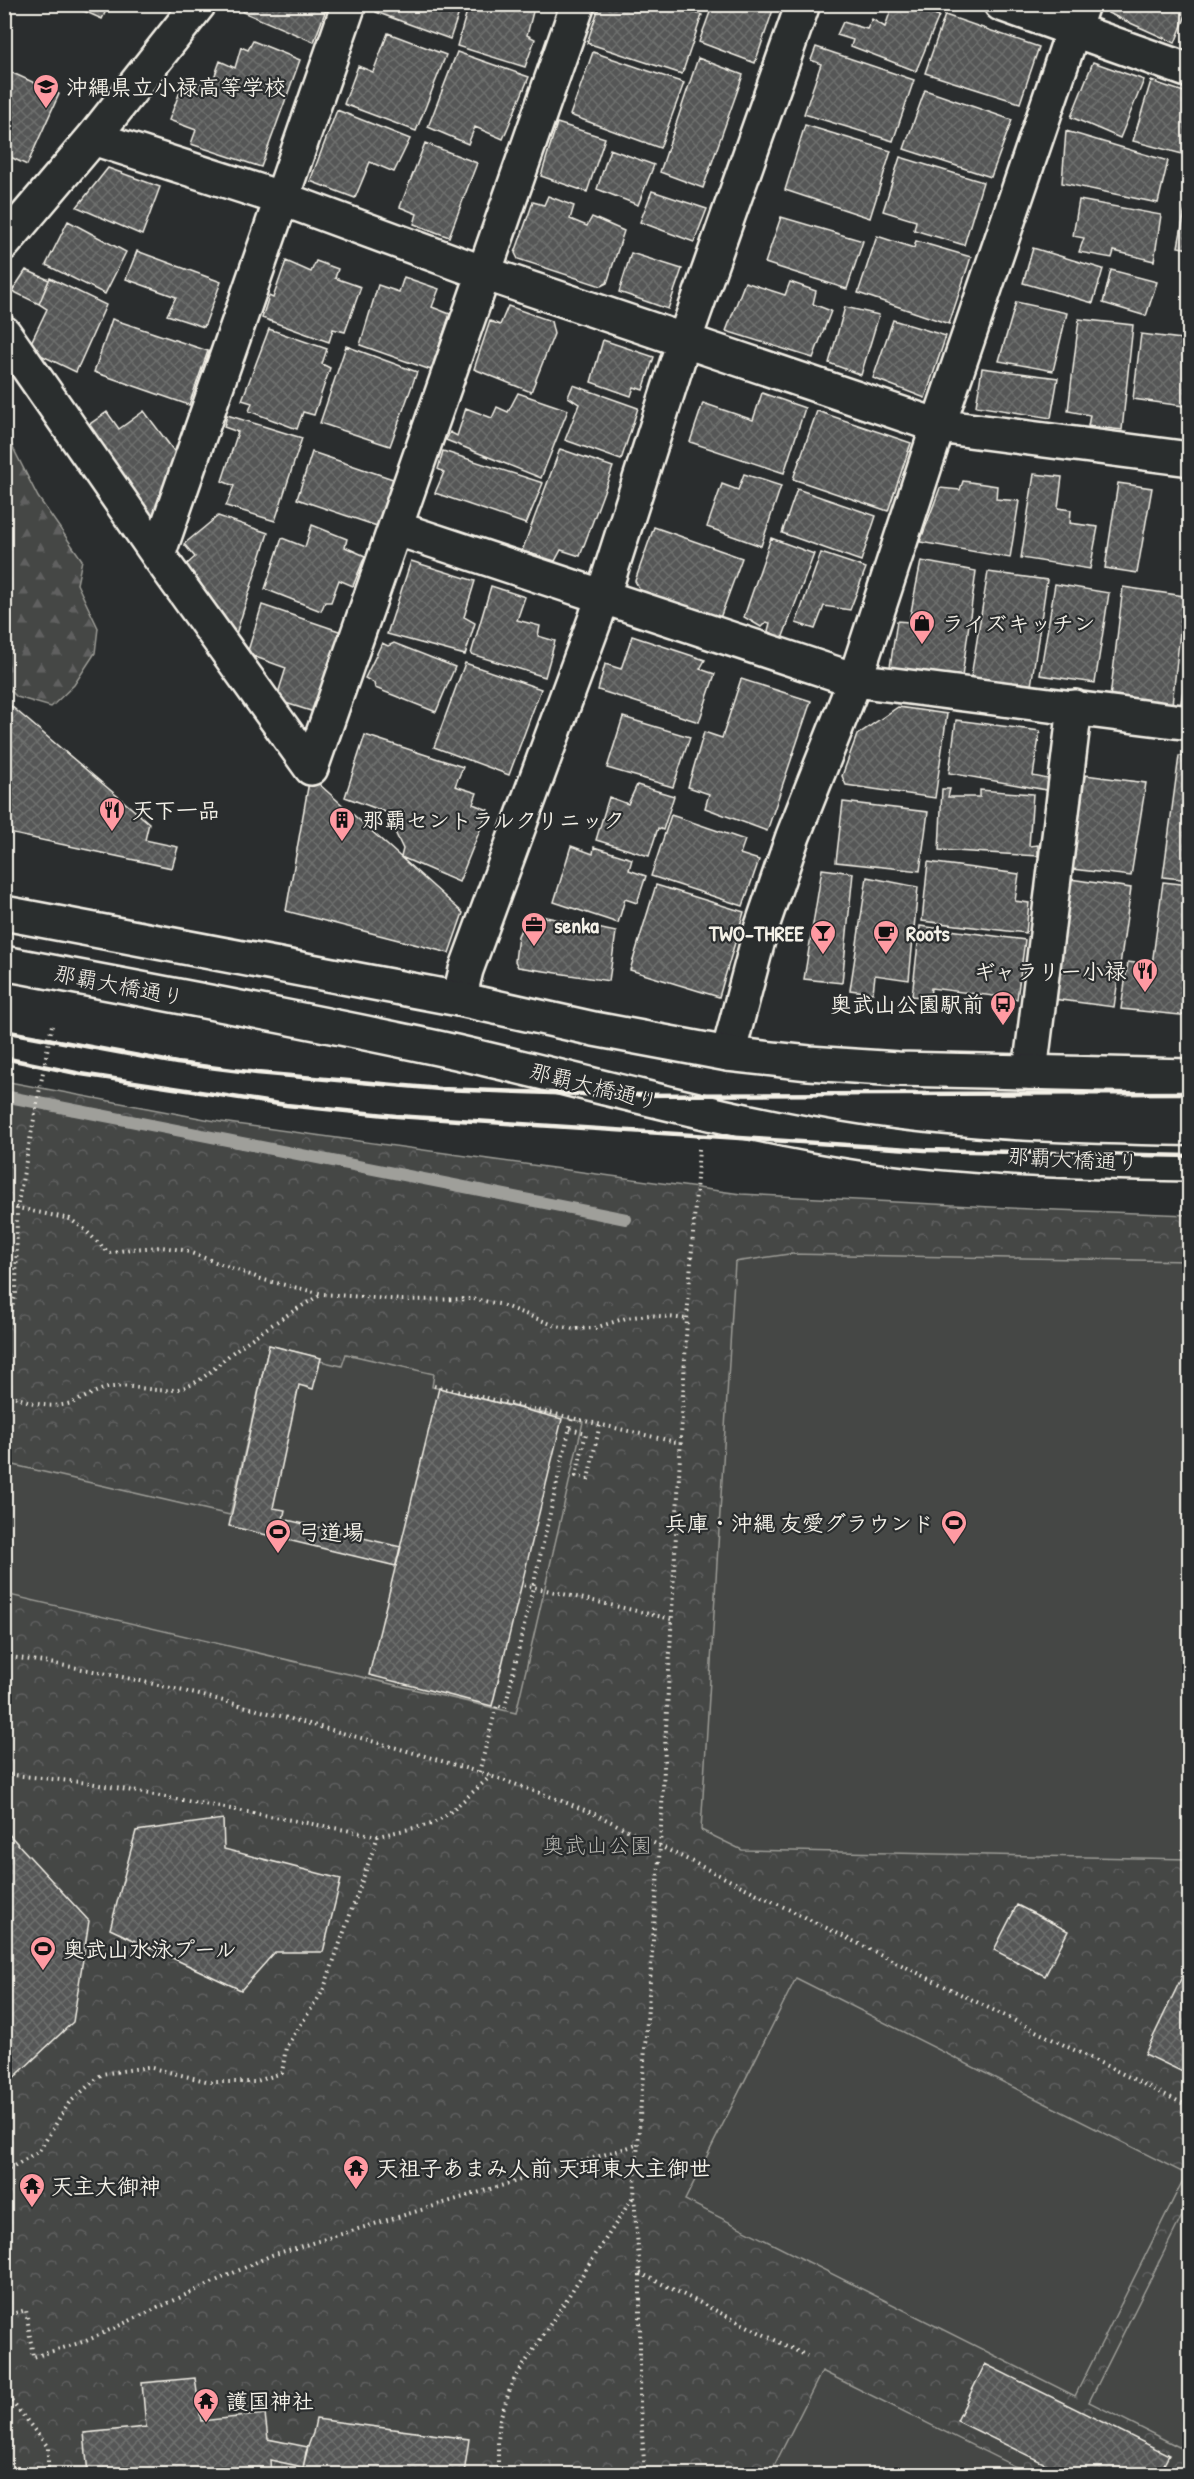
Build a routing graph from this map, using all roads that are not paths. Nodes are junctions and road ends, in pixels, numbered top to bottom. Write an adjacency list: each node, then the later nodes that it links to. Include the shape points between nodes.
1 (199, 4): 8 (street)
2 (349, 4): 9 (street)
3 (578, 4): 11 (street)
4 (803, 4): 13 (street)
5 (1000, 4): 6 (street)
6 (1078, 17): 7 (street); 14 (street)
7 (1190, 71)
8 (93, 138): 9 (street); 10 (street)
9 (283, 199): 11 (street); 17 (street)
10 (4, 243)
11 (484, 273): 13 (street); 16 (street)
12 (4, 333): 17 (street)
13 (684, 341): 14 (street); 18 (street)
14 (938, 426): 15 (street); 19 (street)
15 (1190, 459)
16 (395, 528): 17 (street, via 311,768); 18 (street)
17 (158, 555)
18 (602, 598): 19 (street); 24 (street, via 466,970)
19 (855, 680): 20 (street); 25 (street, via 761,929)
20 (1075, 707): 21 (street); 26 (street)
21 (1190, 723)
22 (4, 913): 24 (street)
23 (4, 963): 28 (street, 那覇大橋通り, via 454,1052 715,1115 862,1143 1050,1160)
24 (459, 999): 25 (street)
25 (728, 1053): 26 (street, via 898,1070)
26 (1030, 1072): 27 (street)
27 (1190, 1076)
28 (1190, 1164)

